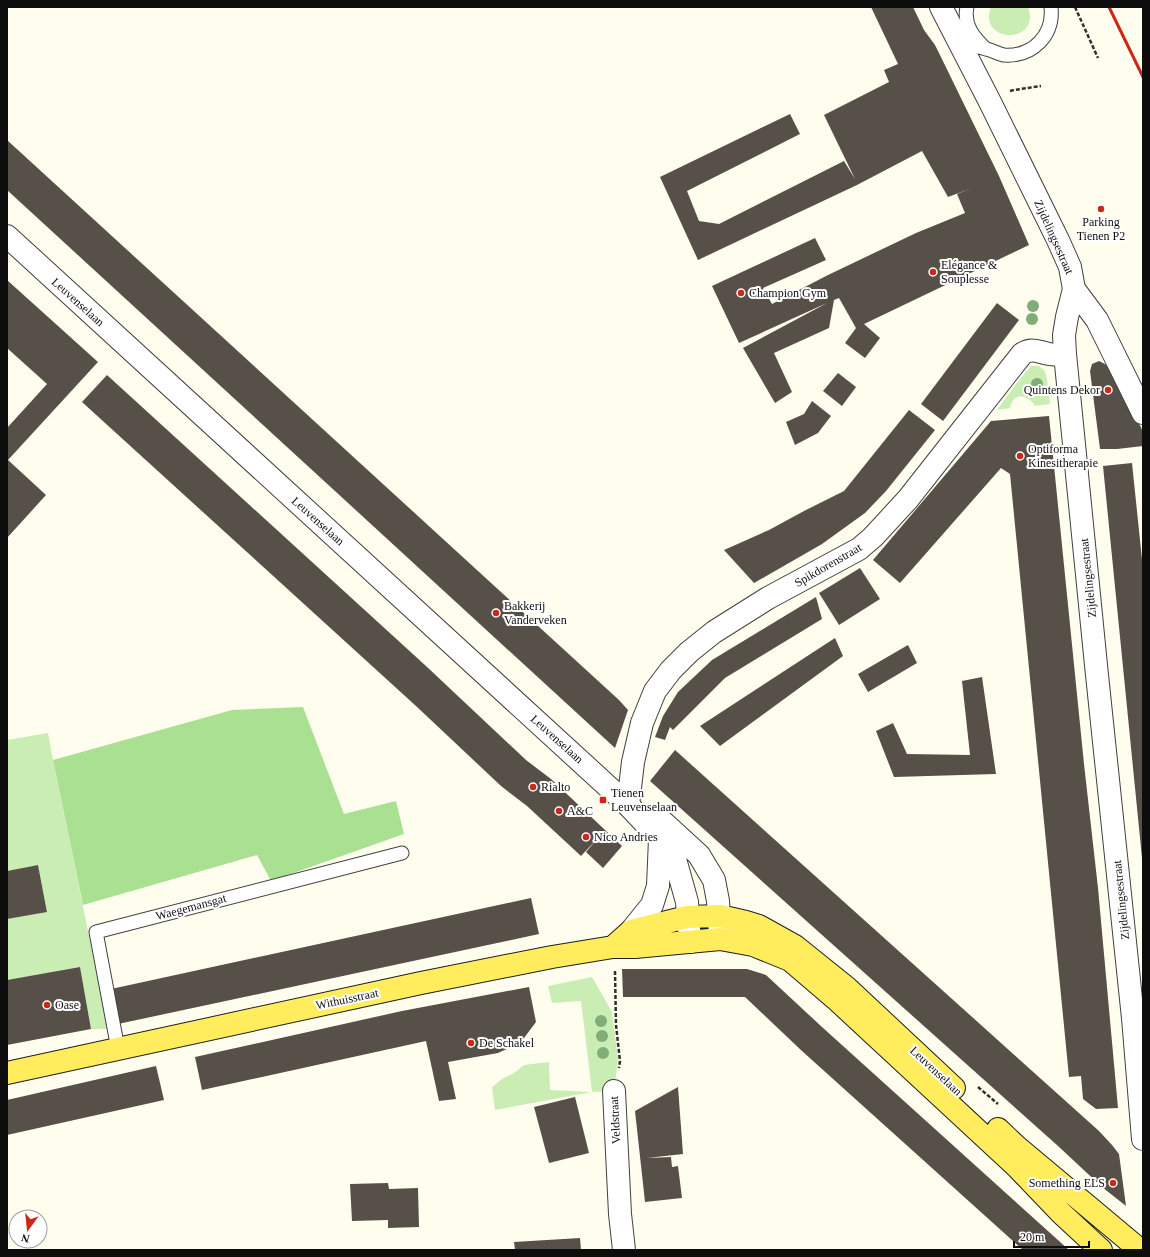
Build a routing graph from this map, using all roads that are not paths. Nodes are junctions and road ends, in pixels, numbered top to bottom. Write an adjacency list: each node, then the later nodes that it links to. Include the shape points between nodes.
1 (941, 7): 4 (street, Zijdelingsestraat)
2 (967, 7): 5 (lane, via 968,26 975,39)
3 (1051, 7): 5 (lane, via 1052,16 1047,33 1036,46 1020,54 1003,55)
4 (959, 43): 5 (lane); 7 (street, Zijdelingsestraat, via 1058,240 1070,267)
5 (986, 49)
6 (7, 236): 10 (street, Leuvenselaan)
7 (1074, 289): 8 (street, Zijdelingsestraat, via 1064,335); 9 (street, via 1097,320)
8 (1066, 354): 10 (street, Spikdorenstraat, via 1034,350 1022,354 908,499 864,545 768,598 714,632 671,670 655,692 642,723 633,762); 22 (street, Zijdelingsestraat)
9 (1143, 413)
10 (628, 805): 11 (street, Leuvenselaan); 13 (street, Leuvenselaan, via 663,822 700,855 714,880)
11 (660, 838): 14 (street, Leuvenselaan, via 675,859 687,902); 15 (street, Leuvenselaan, via 658,886 652,905)
12 (402, 853): 19 (lane, Waegemansgat, via 96,932)
13 (720, 916): 14 (main road, Leuvenselaan); 16 (street, Leuvenselaan); 25 (main road, Leuvenselaan, via 746,922 795,946 840,982 1017,1146)
14 (687, 917): 15 (main road, Leuvenselaan); 17 (street, Leuvenselaan)
15 (631, 931): 18 (main road, Leuvenselaan)
16 (720, 939): 17 (main road, Leuvenselaan); 24 (main road, Leuvenselaan, via 753,945 790,960 838,1000 1017,1167)
17 (690, 942): 18 (main road, Withuisstraat, via 635,947)
18 (614, 957): 19 (main road, Withuisstraat, via 552,957)
19 (118, 1049): 20 (main road, Withuisstraat)
20 (7, 1073)
21 (614, 1091): 23 (street, Veldstraat)
22 (1143, 1139)
23 (624, 1250)
24 (1101, 1250)
25 (1140, 1250)

